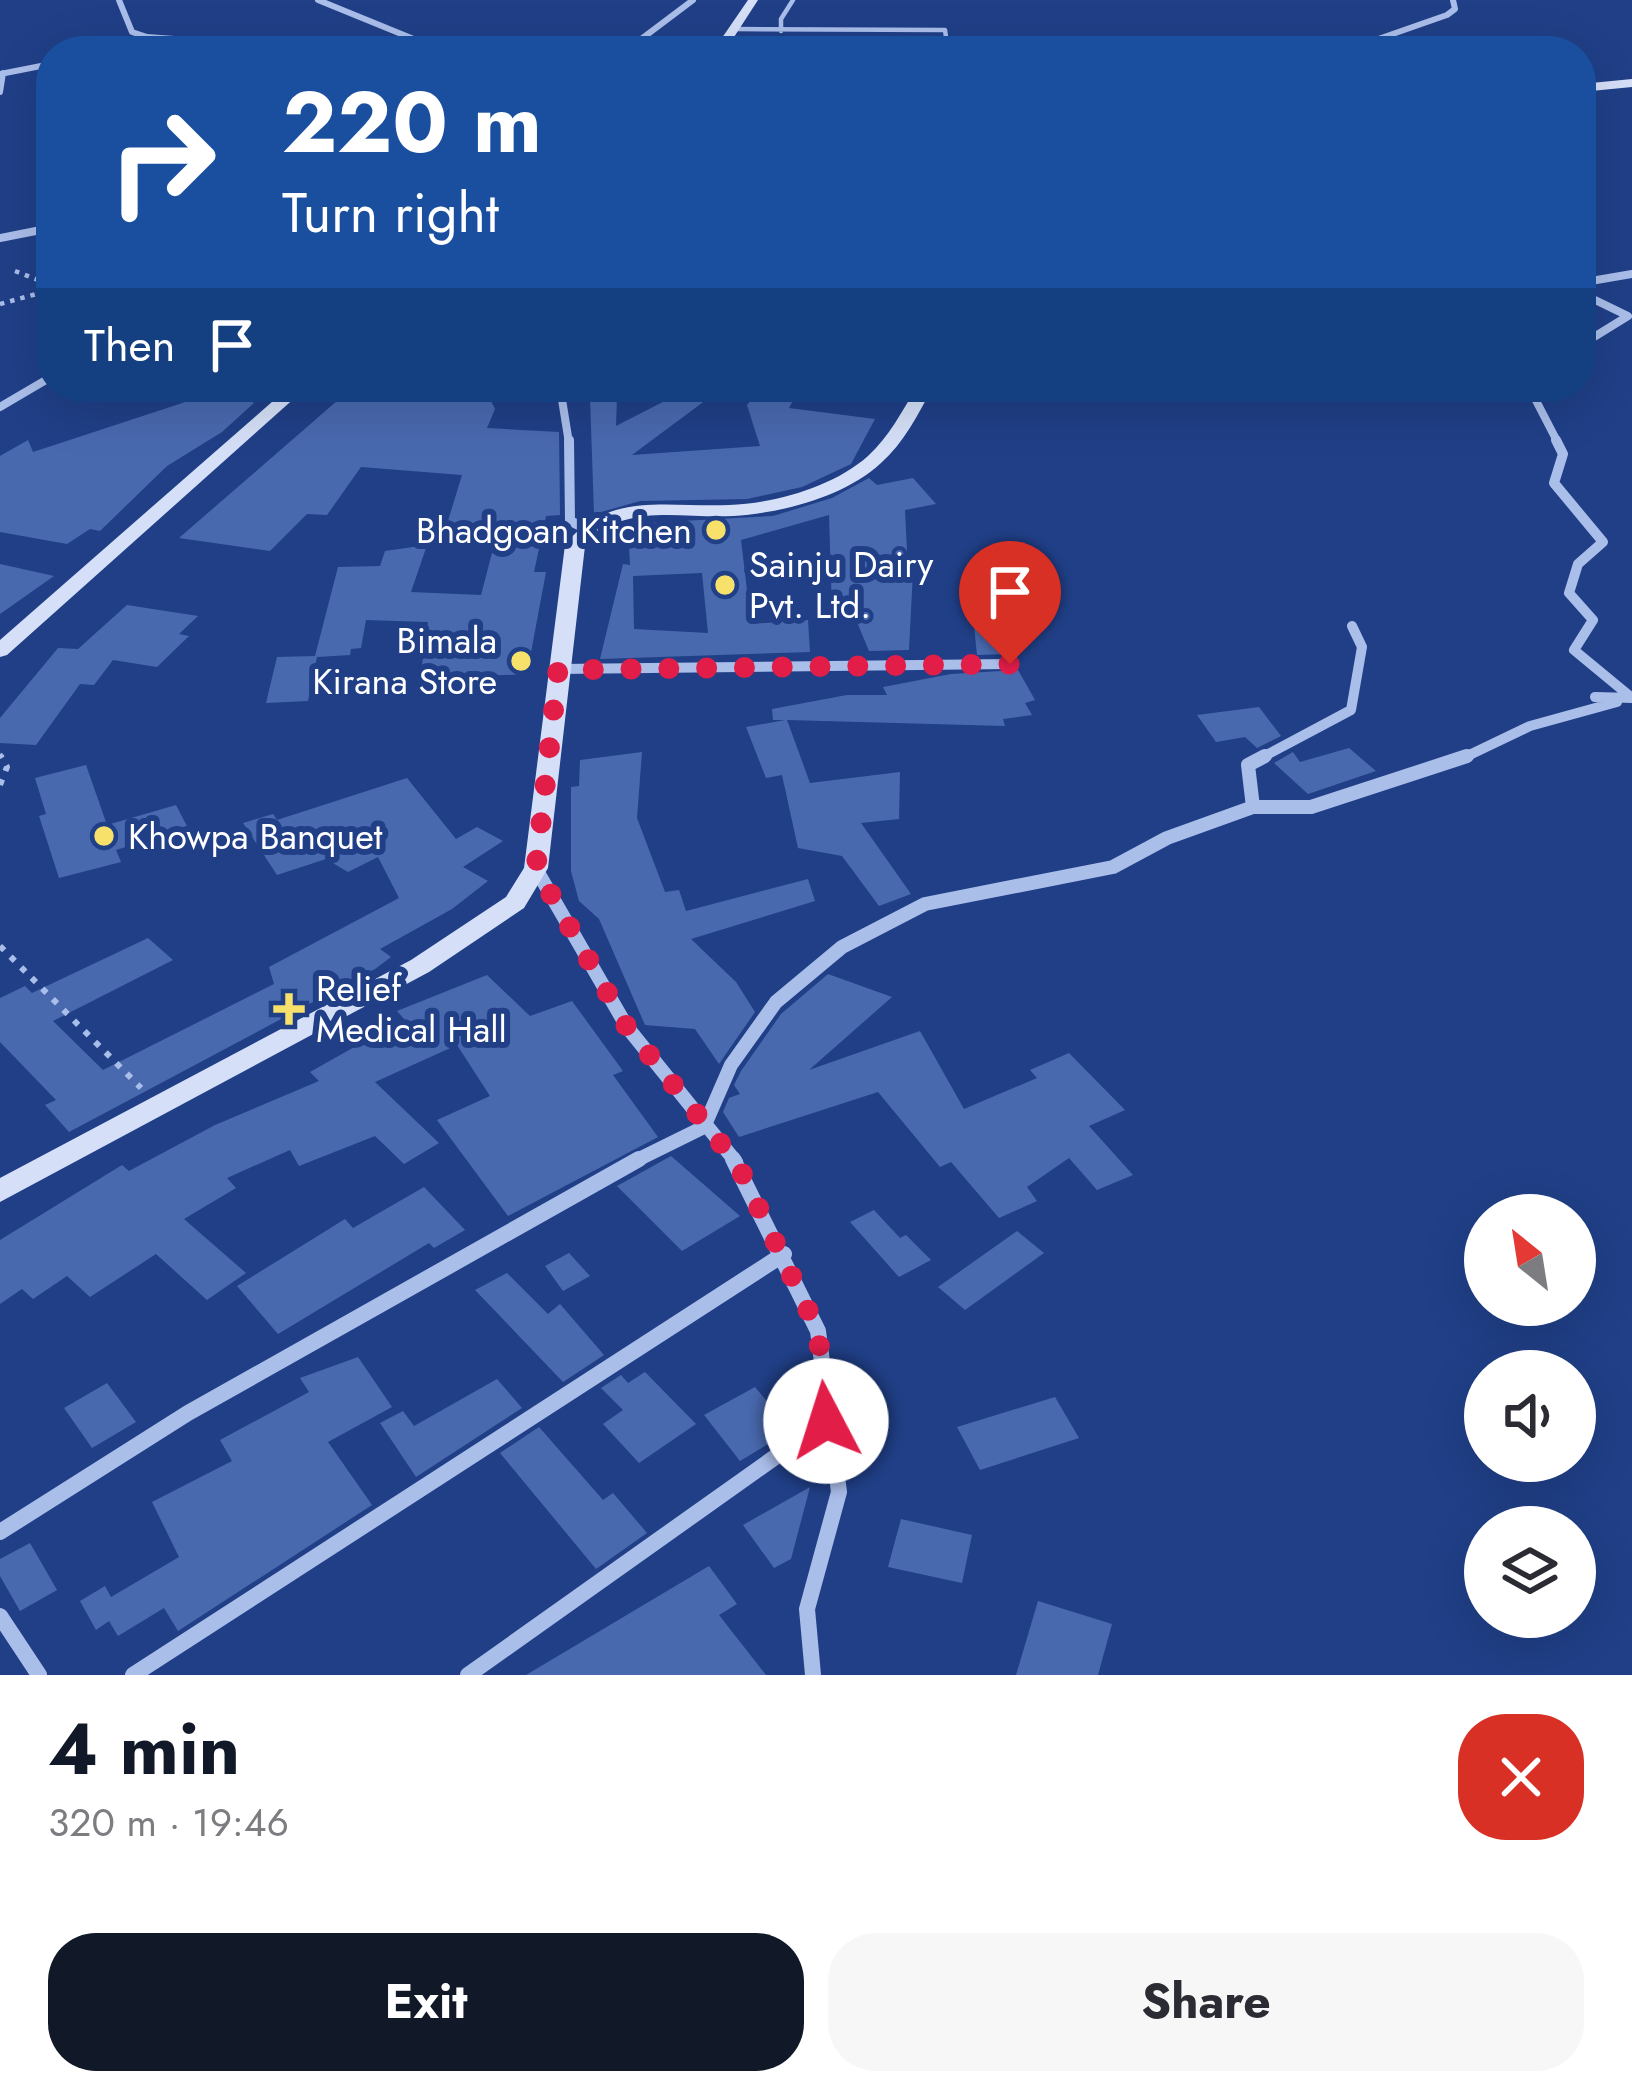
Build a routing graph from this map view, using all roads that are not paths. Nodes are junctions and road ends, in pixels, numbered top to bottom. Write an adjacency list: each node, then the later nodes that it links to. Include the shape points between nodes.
1 (119, 0): 9 (street)
2 (318, 0): 10 (street)
3 (694, 0): 11 (street)
4 (753, 0): 7 (main road)
5 (793, 0): 8 (lane)
6 (1453, 0): 14 (street, via 1447,15)
7 (734, 29): 8 (lane); 12 (main road)
8 (782, 31): 13 (lane)
9 (138, 36)
10 (398, 36)
11 (645, 36)
12 (729, 36)
13 (946, 36)
14 (1387, 36)
15 (36, 67): 16 (street)
16 (2, 73): 19 (street)
17 (1632, 83): 18 (main road)
18 (1596, 87)
19 (0, 92)
20 (36, 231): 21 (street)
21 (0, 238)
22 (1632, 274): 23 (street)
23 (1596, 280)
24 (1596, 300): 25 (street, via 1628,316)
25 (1596, 336)
26 (36, 386): 31 (street)
27 (282, 402): 34 (main road)
28 (565, 402): 32 (street, via 570,521)
29 (917, 402): 32 (main road, via 896,439 832,483 752,509 626,513)
30 (1536, 402): 38 (street, via 1564,454 1554,483 1603,542 1578,564 1569,592 1593,620 1574,650)
31 (0, 407)
32 (585, 528): 36 (main road, via 575,545)
33 (1352, 626): 39 (street, via 1363,647 1351,710 1248,765)
34 (0, 651)
35 (1010, 664): 36 (street)
36 (558, 670): 40 (main road)
37 (1595, 697): 38 (street)
38 (1632, 698): 39 (street, via 1530,726 1447,766 1311,807)
39 (1253, 807): 41 (street, via 1113,866 925,904 842,947 776,1002 730,1065)
40 (536, 868): 41 (street, via 627,1027); 42 (main road, via 491,922)
41 (704, 1127): 43 (street, via 738,1165); 45 (street, via 208,1402)
42 (0, 1191)
43 (784, 1254): 44 (street, via 818,1331); 48 (street)
44 (826, 1421): 49 (street); 50 (street, via 839,1492 807,1609)
45 (0, 1532)
46 (0, 1616): 47 (street)
47 (38, 1675)
48 (133, 1675)
49 (468, 1675)
50 (813, 1675)

